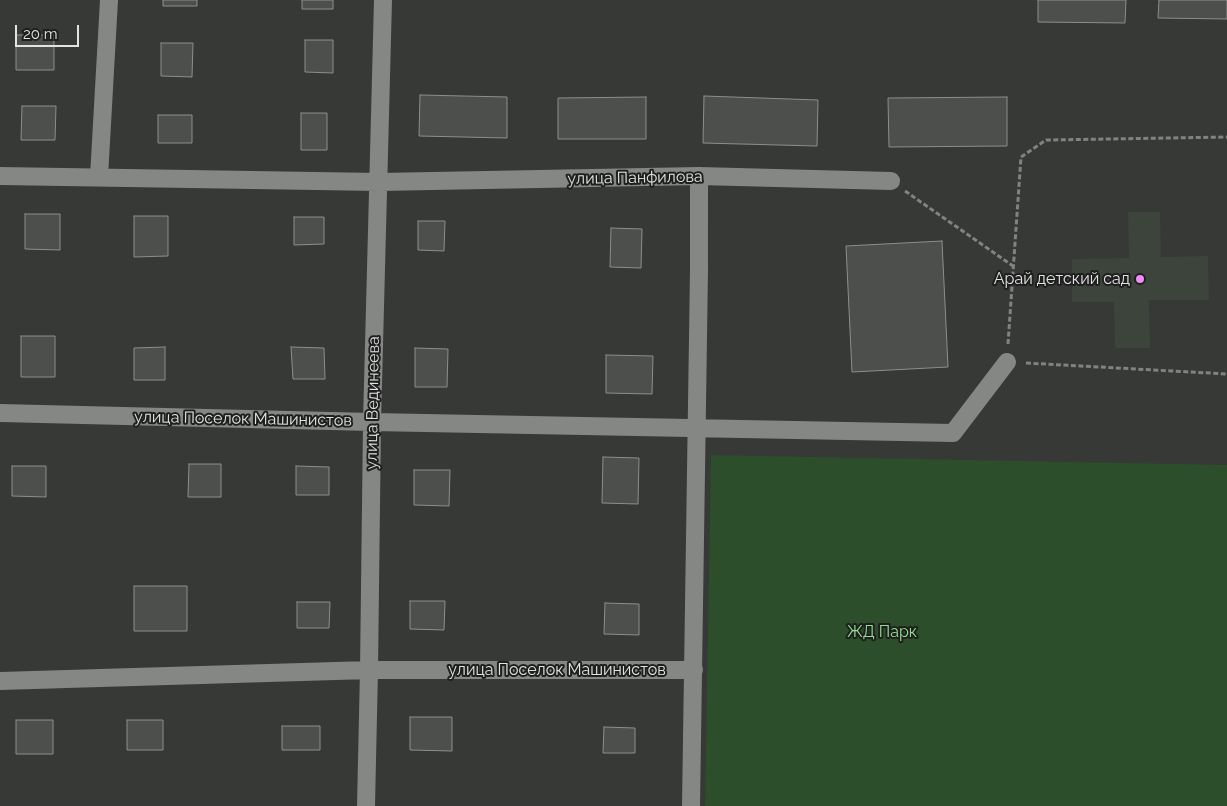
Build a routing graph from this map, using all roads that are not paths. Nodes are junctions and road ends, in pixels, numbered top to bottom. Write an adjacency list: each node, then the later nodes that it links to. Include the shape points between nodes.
1 (109, 0): 5 (street)
2 (383, 0): 7 (street, улица Вединеева)
3 (0, 176): 5 (street)
4 (698, 176): 6 (street, улица Панфилова); 7 (street, улица Панфилова); 11 (street, via 700,270)
5 (99, 177): 7 (street)
6 (891, 181)
7 (379, 182): 10 (street, улица Вединеева)
8 (1007, 362): 11 (street, улица Поселок Машинистов, via 953,433)
9 (0, 413): 10 (street, улица Поселок Машинистов)
10 (372, 422): 11 (street, улица Поселок Машинистов); 12 (street, улица Вединеева)
11 (696, 428): 13 (street)
12 (369, 670): 13 (street, улица Поселок Машинистов); 14 (street, улица Поселок Машинистов); 15 (street, улица Вединеева)
13 (694, 670): 16 (street)
14 (0, 682)
15 (366, 806)
16 (691, 806)

